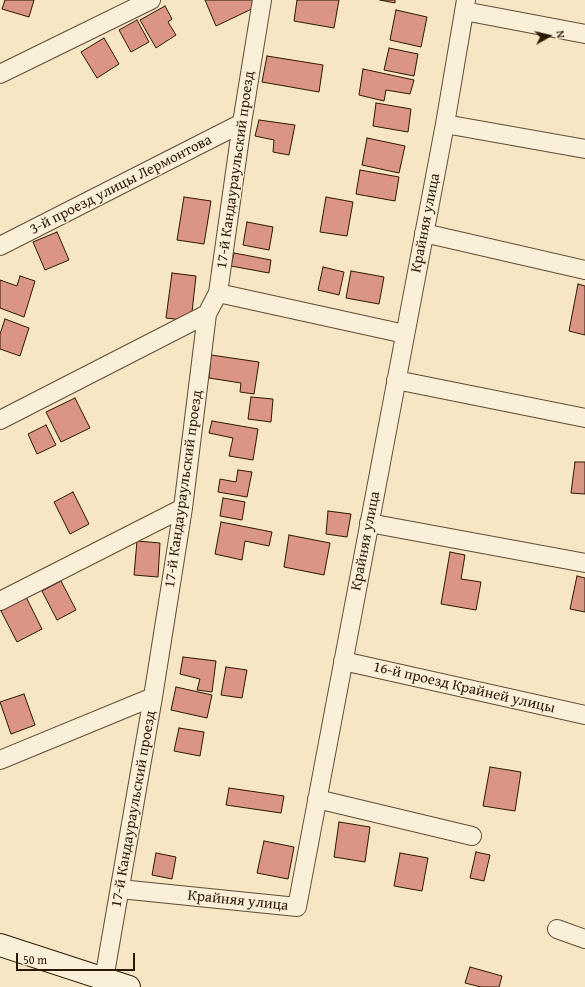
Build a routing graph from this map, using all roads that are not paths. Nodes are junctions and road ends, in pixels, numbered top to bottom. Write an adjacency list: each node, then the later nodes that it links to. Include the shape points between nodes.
1 (151, 0): 5 (street)
2 (262, 0): 6 (street, 17-й Кандаураульский проезд)
3 (465, 6): 4 (street); 7 (street, Крайняя улица)
4 (585, 34)
5 (0, 74)
6 (242, 123): 10 (street, 3-й проезд улицы Лермонтова); 12 (street, 17-й Кандаураульский проезд)
7 (445, 124): 8 (street); 9 (street, Крайняя улица)
8 (585, 149)
9 (424, 232): 11 (street); 14 (street, Крайняя улица)
10 (0, 246)
11 (585, 270)
12 (218, 293): 13 (street, 17-й Кандаураульский проезд); 14 (street)
13 (207, 314): 17 (street); 18 (street, 17-й Кандаураульский проезд)
14 (405, 334): 15 (street, Крайняя улица)
15 (396, 380): 16 (street); 19 (street, Крайняя улица)
16 (585, 418)
17 (0, 420)
18 (183, 508): 21 (street); 23 (street, 17-й Кандаураульский проезд)
19 (370, 523): 20 (street); 22 (street, Крайняя улица)
20 (585, 562)
21 (0, 601)
22 (343, 661): 24 (street, 16-й проезд Крайней улицы); 26 (street, Крайняя улица)
23 (153, 697): 25 (street); 28 (street, 17-й Кандаураульский проезд)
24 (585, 715)
25 (0, 760)
26 (317, 799): 27 (street); 28 (street, Крайняя улица, via 297,907)
27 (472, 836)
28 (120, 889): 32 (street, 17-й Кандаураульский проезд)
29 (557, 929): 30 (street)
30 (585, 939)
31 (0, 945): 32 (street)
32 (103, 983): 33 (street)
33 (129, 987)

